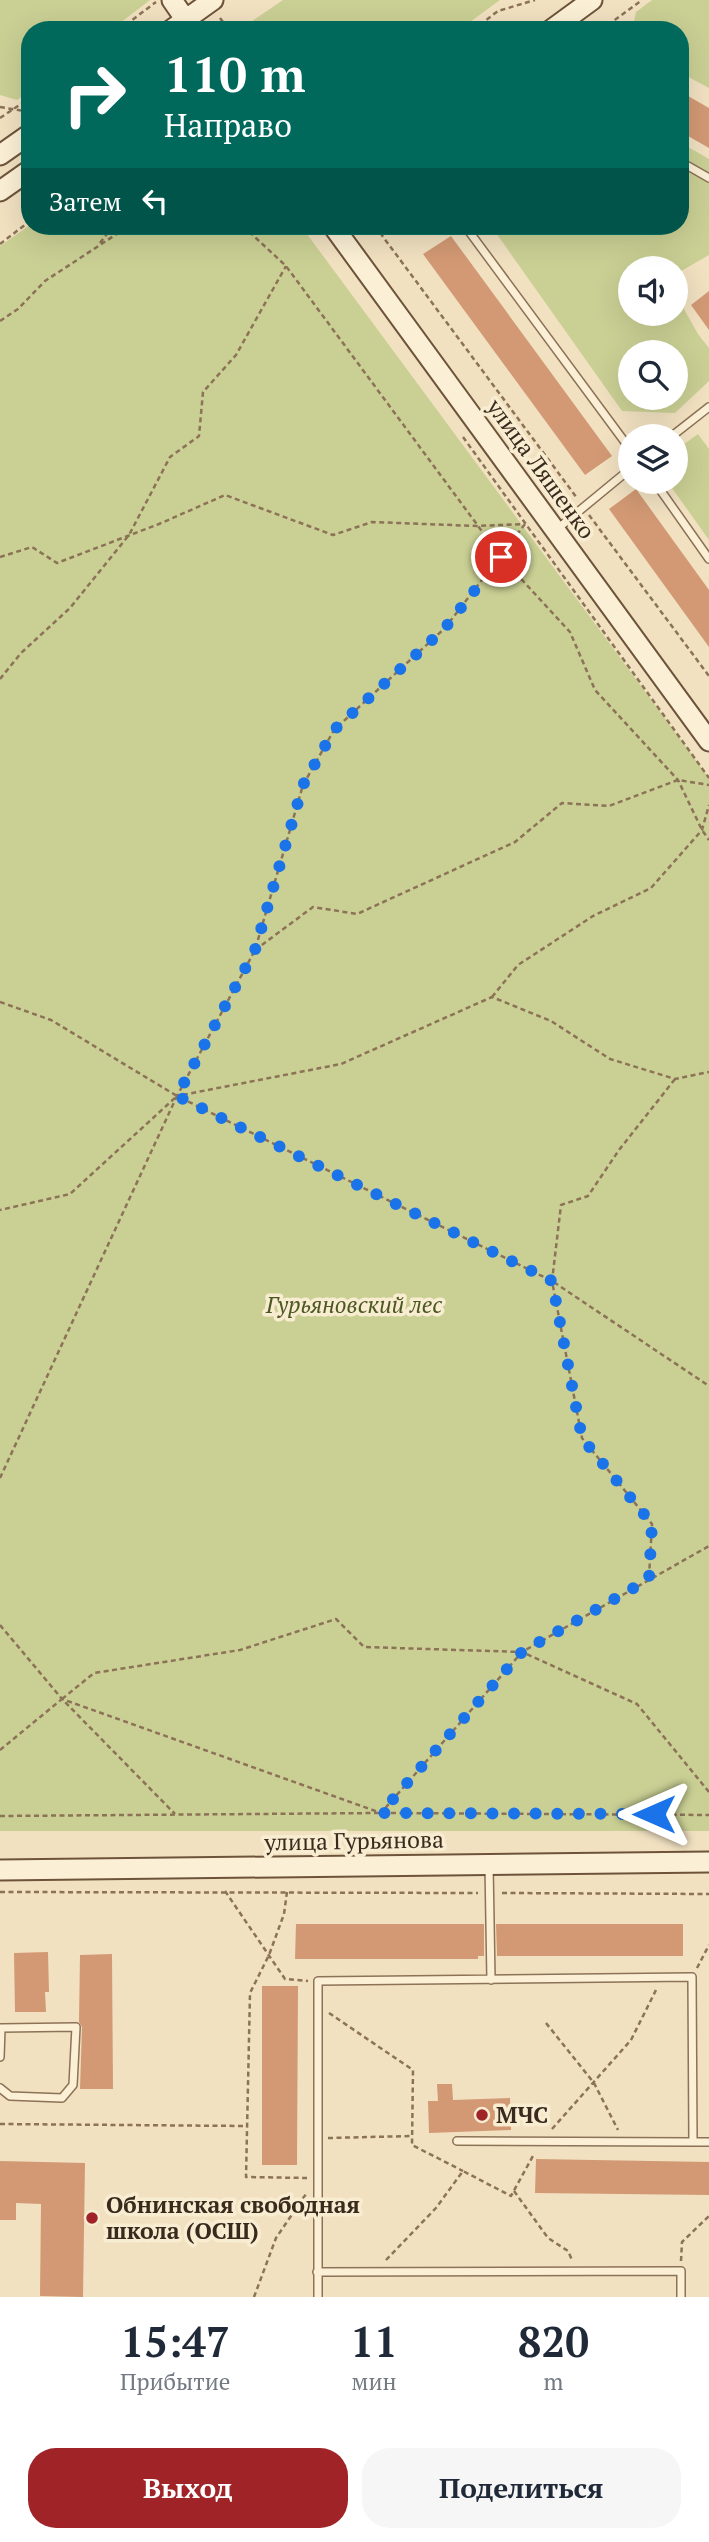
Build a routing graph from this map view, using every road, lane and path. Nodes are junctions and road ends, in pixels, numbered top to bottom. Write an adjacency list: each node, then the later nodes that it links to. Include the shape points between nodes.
1 (159, 0): 7 (path)
2 (172, 0): 8 (main road)
3 (213, 0): 9 (main road)
4 (535, 0): 10 (path, via 498,11)
5 (592, 0): 11 (main road)
6 (642, 0): 12 (path)
7 (131, 21)
8 (181, 21)
9 (189, 21)
10 (485, 21)
11 (563, 21)
12 (613, 21)
13 (21, 105): 15 (path)
14 (0, 107): 15 (path)
15 (13, 111): 16 (path); 17 (path)
16 (21, 111)
17 (0, 118)
18 (21, 140): 19 (main road)
19 (0, 155)
20 (689, 167): 22 (lane)
21 (21, 176): 23 (main road)
22 (709, 178)
23 (1, 189)
24 (21, 228): 31 (path)
25 (106, 235): 32 (path)
26 (115, 235): 32 (path)
27 (253, 235): 33 (path)
28 (329, 235): 44 (main road, улица Ляшенко)
29 (382, 235): 41 (path)
30 (472, 235): 37 (lane)
31 (0, 244)
32 (98, 246): 34 (path, via 45,281)
33 (286, 266): 43 (path); 45 (path, via 236,355 203,392 199,436 170,457)
34 (0, 321)
35 (709, 407): 36 (lane)
36 (687, 424)
37 (618, 433)
38 (462, 435): 42 (path)
39 (618, 478): 41 (lane)
40 (663, 494): 48 (lane)
41 (583, 506): 44 (lane); 49 (path)
42 (526, 524): 43 (path); 47 (path); 52 (path)
43 (477, 526): 45 (path, via 372,522 333,535 225,495); 47 (path)
44 (555, 530): 51 (main road, улица Ляшенко)
45 (129, 535): 46 (path, via 57,563 32,547); 50 (path, via 70,608)
46 (0, 557)
47 (501, 557): 53 (path, via 570,632 594,690); 58 (path, via 445,628 334,730 303,785)
48 (709, 559)
49 (709, 677)
50 (0, 679)
51 (709, 741)
52 (709, 778)
53 (678, 780): 54 (path); 56 (path); 58 (path, via 609,806 562,803 515,842 357,914 313,907)
54 (709, 785)
55 (709, 805): 56 (path)
56 (702, 830): 57 (path); 59 (path, via 651,888 593,916 518,965)
57 (709, 840)
58 (255, 950): 63 (path)
59 (492, 997): 62 (path, via 551,1021 610,1059); 63 (path, via 341,1064)
60 (0, 1002): 63 (path, via 51,1020)
61 (709, 1073): 62 (path)
62 (675, 1079): 65 (path, via 588,1196 561,1205)
63 (177, 1096): 64 (path, via 70,1194); 65 (path); 67 (path)
64 (0, 1210)
65 (552, 1281): 66 (path); 69 (path, via 582,1438 652,1524)
66 (709, 1387)
67 (0, 1478)
68 (709, 1546): 69 (path)
69 (649, 1579): 71 (path)
70 (0, 1625): 72 (path)
71 (522, 1652): 72 (path, via 364,1647 336,1619 240,1650 94,1673); 74 (path, via 637,1704); 75 (path)
72 (62, 1699): 73 (path); 75 (path); 76 (path)
73 (0, 1750)
74 (709, 1792)
75 (381, 1813): 76 (path); 77 (path)
76 (175, 1815): 78 (path)
77 (709, 1815)
78 (0, 1816)
79 (709, 1862): 80 (main road, улица Гурьянова)
80 (489, 1863): 81 (main road, улица Гурьянова); 85 (lane)
81 (0, 1870)
82 (225, 1891): 83 (path); 84 (path); 88 (path)
83 (0, 1892)
84 (287, 1892): 85 (path); 88 (path)
85 (490, 1893): 86 (path); 90 (lane)
86 (709, 1894)
87 (709, 1945): 89 (path)
88 (269, 1955): 91 (path, via 285,1979); 97 (path, via 250,1993)
89 (692, 1977): 90 (lane); 102 (lane)
90 (491, 1980): 91 (lane)
91 (318, 1982): 92 (lane)
92 (318, 2005): 98 (path, via 413,2070); 99 (lane)
93 (546, 2023): 101 (path, via 594,2083)
94 (0, 2057): 95 (lane, via 1,2028 76,2027 73,2085 62,2098 10,2096)
95 (0, 2088)
96 (0, 2124): 97 (path)
97 (246, 2126): 105 (path, via 246,2177)
98 (412, 2136): 99 (path); 104 (path, via 412,2145)
99 (317, 2138): 105 (lane)
100 (457, 2141): 101 (lane)
101 (625, 2142): 102 (lane)
102 (692, 2142): 103 (lane)
103 (709, 2142)
104 (463, 2171)
105 (317, 2178): 109 (lane); 111 (path, via 276,2238)
106 (514, 2191): 110 (path, via 548,2238 568,2251)
107 (709, 2216): 108 (path, via 682,2242)
108 (681, 2271): 110 (lane); 113 (lane)
109 (317, 2272): 110 (lane); 112 (lane)
110 (578, 2272)
111 (254, 2297)
112 (318, 2297)
113 (681, 2297)

